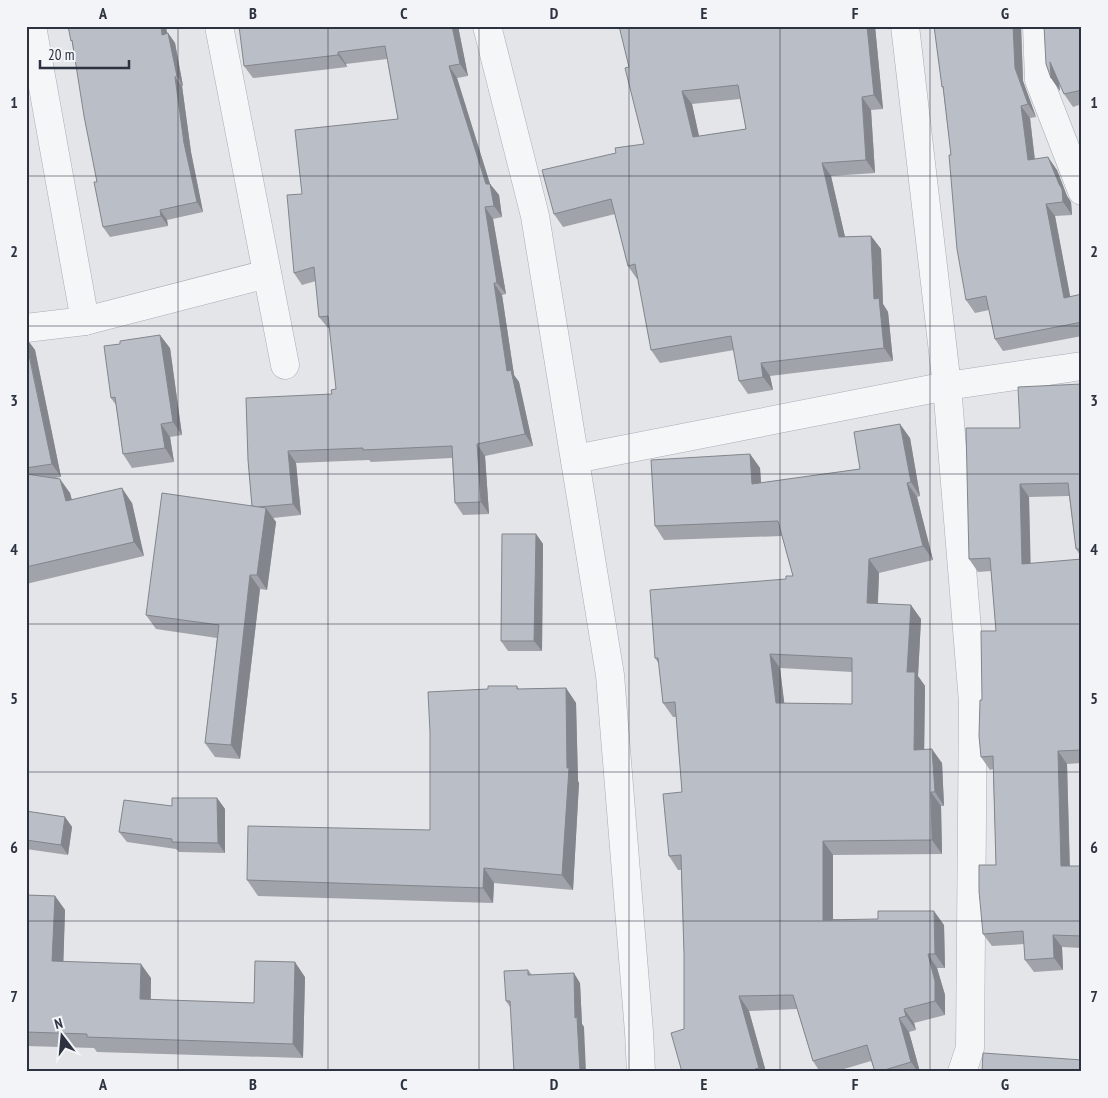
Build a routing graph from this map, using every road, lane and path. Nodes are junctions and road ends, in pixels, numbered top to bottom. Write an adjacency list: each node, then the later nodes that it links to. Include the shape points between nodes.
1 (32, 26): 8 (street)
2 (220, 26): 7 (street)
3 (487, 26): 13 (street, via 536,216)
4 (905, 26): 12 (street)
5 (1036, 26): 6 (street, via 1039,80)
6 (1082, 191)
7 (267, 274): 8 (street); 10 (street)
8 (85, 322): 9 (street)
9 (26, 328)
10 (285, 365)
11 (1082, 366): 12 (street)
12 (947, 386): 13 (street); 15 (street, via 973,702 970,1048)
13 (575, 459): 14 (street, via 610,676)
14 (641, 1072)
15 (962, 1072)

